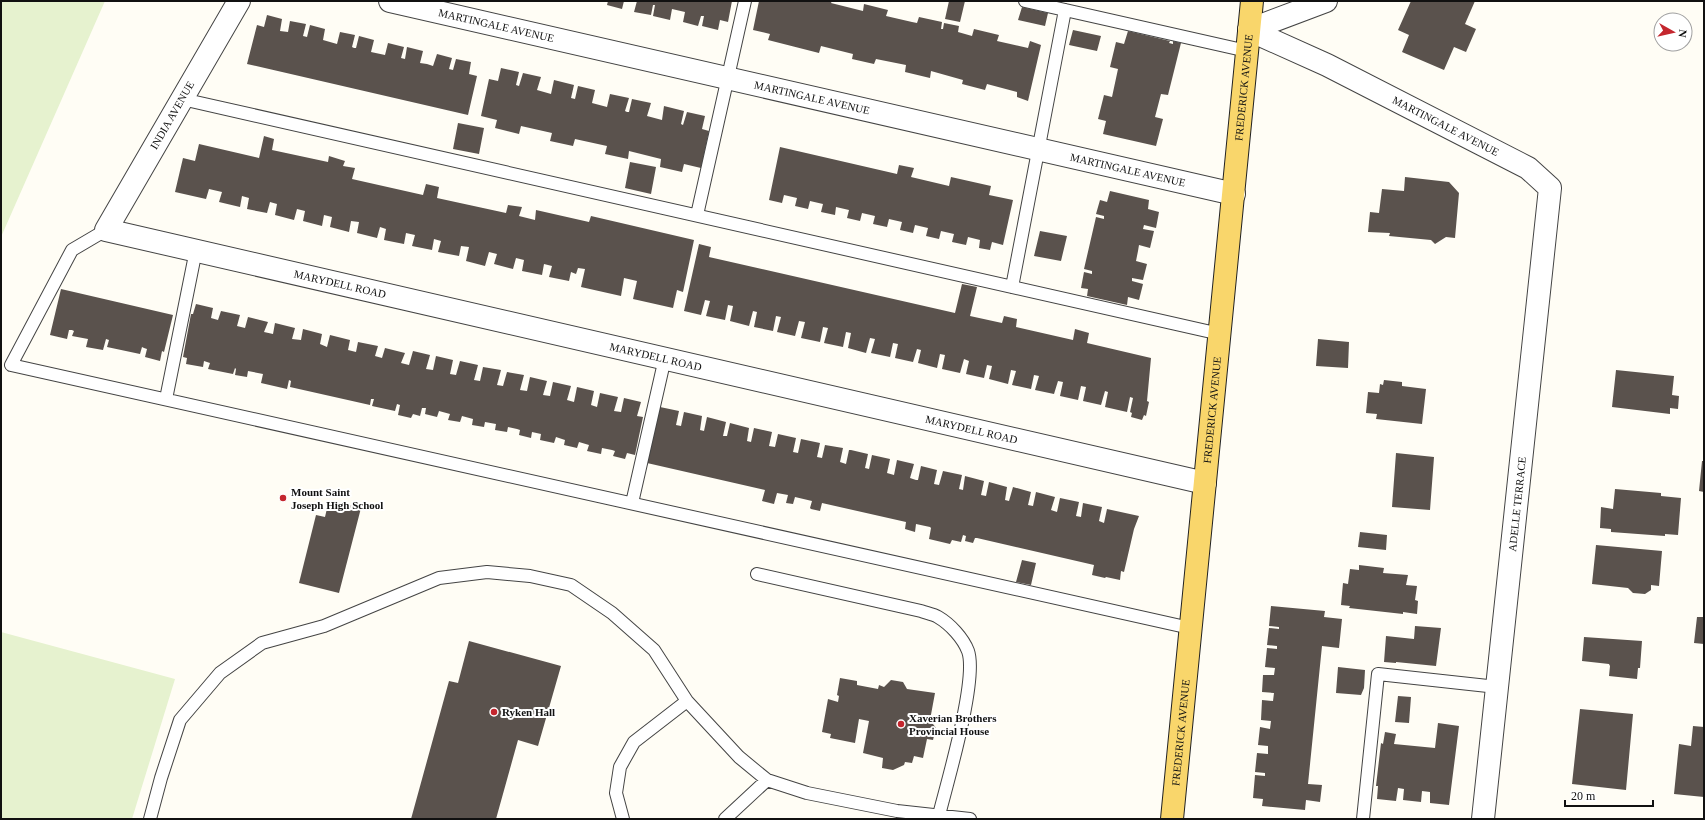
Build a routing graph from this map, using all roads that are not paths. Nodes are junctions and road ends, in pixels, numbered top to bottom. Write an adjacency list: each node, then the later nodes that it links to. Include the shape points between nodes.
1 (239, 1): 11 (street, INDIA AVENUE)
2 (390, 1): 7 (street, MARTINGALE AVENUE)
3 (745, 1): 10 (lane)
4 (1025, 1): 8 (lane)
5 (1252, 1): 9 (main road, FREDERICK AVENUE)
6 (1326, 1): 9 (street)
7 (433, 6): 10 (street, MARTINGALE AVENUE)
8 (1065, 10): 9 (lane); 12 (lane)
9 (1248, 41): 13 (street, MARTINGALE AVENUE, via 1327,65 1528,168); 14 (main road, FREDERICK AVENUE)
10 (728, 78): 12 (street, MARTINGALE AVENUE); 15 (lane)
11 (182, 99): 15 (lane); 16 (street, INDIA AVENUE)
12 (1038, 150): 14 (street, MARTINGALE AVENUE); 18 (lane)
13 (1550, 188): 26 (street, ADELLE TERRACE)
14 (1234, 194): 19 (main road, FREDERICK AVENUE)
15 (697, 215): 18 (lane)
16 (106, 230): 17 (street, MARYDELL ROAD); 21 (lane, via 72,250 11,365)
17 (196, 250): 20 (street, MARYDELL ROAD); 21 (lane)
18 (1012, 287): 19 (lane)
19 (1220, 334): 22 (main road, FREDERICK AVENUE)
20 (665, 358): 22 (street, MARYDELL ROAD); 23 (lane)
21 (166, 399): 23 (lane)
22 (1205, 483): 25 (main road, FREDERICK AVENUE)
23 (632, 503): 25 (lane)
24 (758, 574): 29 (lane, via 921,611 938,617 956,632 968,652 970,672 965,707)
25 (1190, 628): 34 (main road, FREDERICK AVENUE)
26 (1498, 687): 35 (lane, via 1378,674); 36 (street, ADELLE TERRACE)
27 (687, 701): 28 (lane, via 739,757); 30 (lane, via 654,650 612,613 571,586 530,576 487,572 439,578 324,626 262,643 220,673 180,720); 31 (lane, via 634,742 620,767 616,793)
28 (768, 780): 29 (lane, via 808,794 897,811); 32 (lane)
29 (939, 815): 33 (lane)
30 (150, 819)
31 (623, 819)
32 (725, 819)
33 (970, 819)
34 (1172, 819)
35 (1363, 819)
36 (1483, 819)

